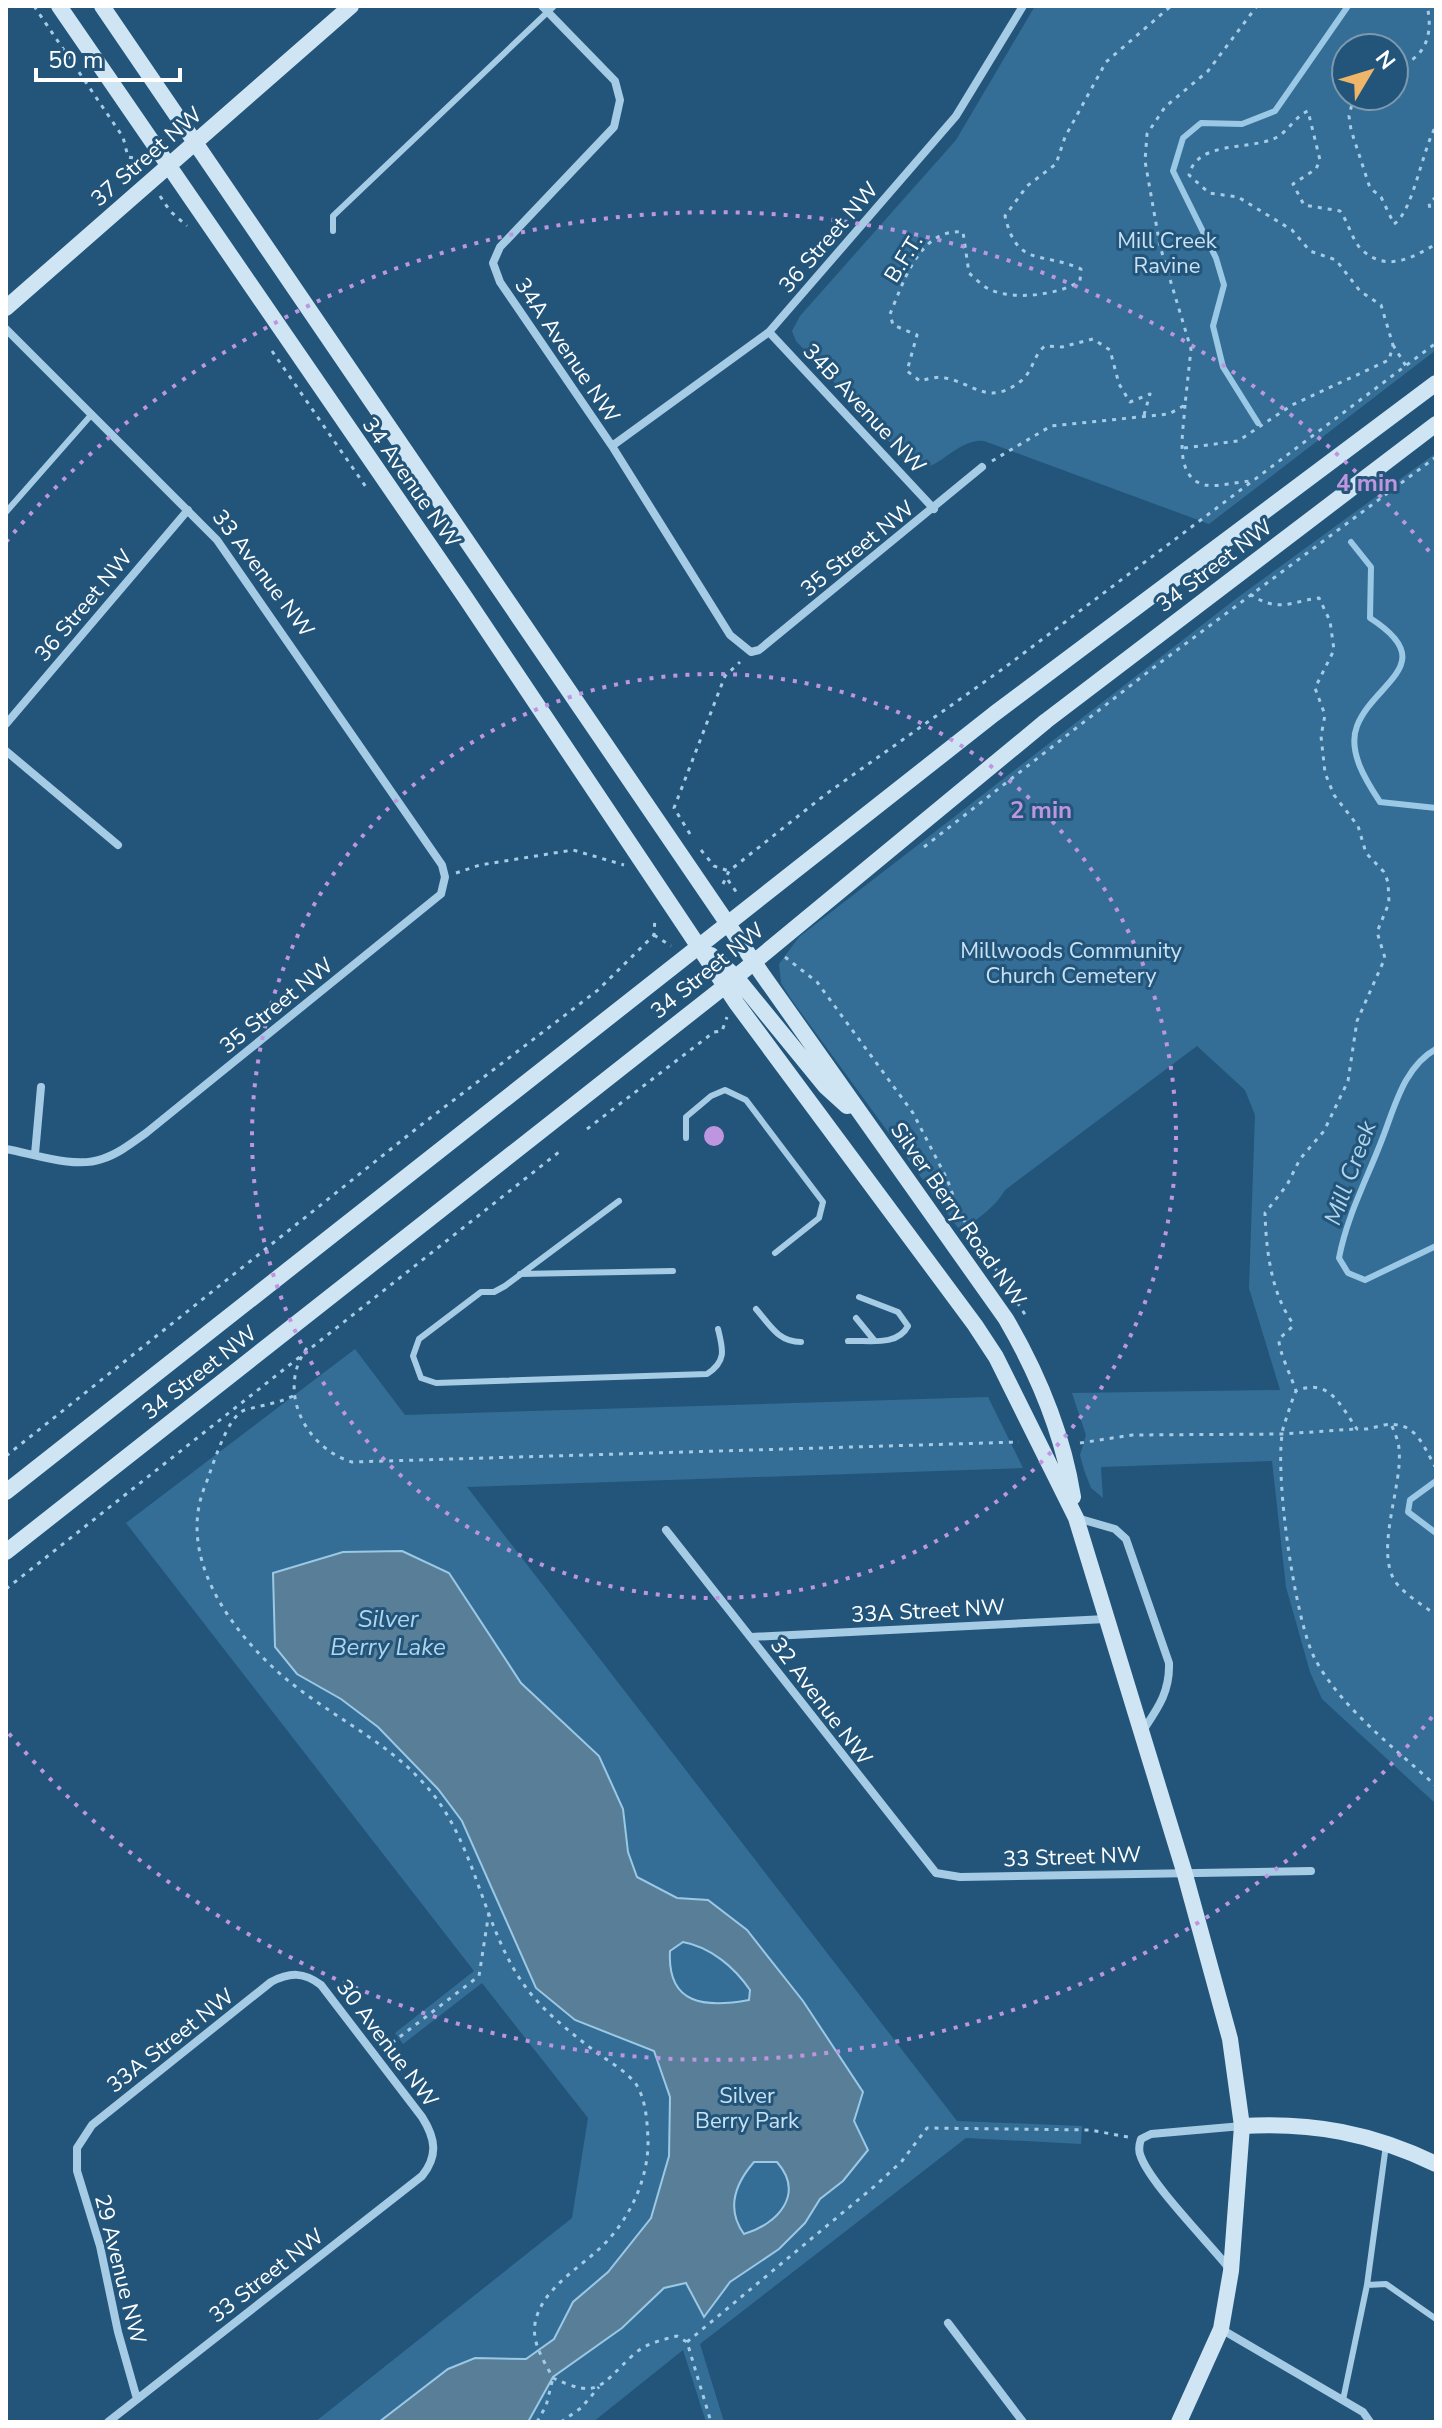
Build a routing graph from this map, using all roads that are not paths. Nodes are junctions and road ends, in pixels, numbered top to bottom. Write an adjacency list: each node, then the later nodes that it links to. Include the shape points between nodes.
1 (59, 6): 7 (main road, 34 Avenue NW)
2 (102, 6): 6 (main road, 34 Avenue NW)
3 (351, 6): 6 (main road, 37 Street NW)
4 (1023, 6): 11 (street, 36 Street NW, via 956,116)
5 (548, 8): 8 (lane, via 333,216); 15 (street, 34A Avenue NW, via 615,81 620,100 614,127 500,247 493,263 500,282)
6 (195, 142): 7 (main road, 37 Street NW); 25 (main road, 34 Avenue NW)
7 (167, 167): 9 (main road, 37 Street NW); 26 (main road, 34 Avenue NW, via 465,597)
8 (333, 231)
9 (6, 308)
10 (6, 329): 13 (street, 33 Avenue NW)
11 (769, 332): 15 (street, 36 Street NW); 17 (street, 34B Avenue NW)
12 (1436, 383): 25 (main road, 34 Street NW, via 994,714)
13 (92, 414): 18 (street, 33 Avenue NW); 19 (lane)
14 (1436, 424): 27 (main road, 34 Street NW, via 1034,730)
15 (612, 446): 20 (street, 34A Avenue NW, via 730,635)
16 (982, 467): 17 (street, 35 Street NW)
17 (934, 509): 20 (street, 35 Street NW)
18 (188, 510): 21 (street, 36 Street NW); 24 (street, 33 Avenue NW, via 243,574 442,865)
19 (6, 512)
20 (751, 652)
21 (6, 724)
22 (6, 751): 23 (street)
23 (118, 845)
24 (445, 877): 33 (street, 35 Street NW, via 441,894 118,1152 84,1162)
25 (729, 924): 26 (main road, 34 Street NW); 27 (main road, 34 Avenue NW)
26 (699, 949): 28 (main road, 34 Avenue NW); 45 (main road, 34 Street NW)
27 (753, 961): 28 (main road, 34 Street NW); 30 (main road, Silver Berry Road NW)
28 (731, 982): 30 (main road, via 825,1086); 46 (main road, Silver Berry Road NW, via 996,1357); 48 (main road, 34 Street NW)
29 (41, 1087): 33 (street)
30 (870, 1126): 46 (main road, Silver Berry Road NW, via 1028,1358 1062,1445)
31 (686, 1138): 35 (lane, via 686,1117 711,1096 725,1090 746,1100 823,1202 819,1218)
32 (6, 1149): 33 (street)
33 (35, 1154)
34 (619, 1201): 37 (lane)
35 (775, 1253)
36 (673, 1271): 37 (lane)
37 (520, 1274): 41 (lane, via 494,1292 481,1292 419,1339 413,1356 421,1378 436,1383 707,1374 719,1366 724,1353)
38 (859, 1297): 42 (lane, via 906,1318 903,1335)
39 (756, 1309): 44 (lane, via 786,1342)
40 (856, 1318): 42 (lane)
41 (718, 1329)
42 (874, 1340): 43 (lane)
43 (848, 1341)
44 (801, 1342)
45 (6, 1492)
46 (1076, 1518): 49 (main road, Silver Berry Road NW); 51 (street, via 1115,1529 1126,1539 1169,1663 1164,1700)
47 (666, 1530): 50 (street, 32 Avenue NW)
48 (6, 1552)
49 (1106, 1619): 50 (street, 33A Street NW); 51 (main road, Silver Berry Road NW)
50 (751, 1637): 54 (street, 32 Avenue NW, via 929,1867)
51 (1141, 1732): 52 (main road, Silver Berry Road NW)
52 (1184, 1871): 53 (street); 54 (street, 33 Street NW); 56 (main road, Silver Berry Road NW, via 1230,2039)
53 (1311, 1871)
54 (960, 1877)
55 (297, 1974): 58 (street, 33A Street NW, via 271,1982 92,2125); 59 (street, 30 Avenue NW, via 321,1985 430,2129)
56 (1242, 2126): 57 (main road, via 1310,2125); 61 (main road, Silver Berry Road NW); 61 (street, via 1162,2132 1141,2139 1140,2157)
57 (1387, 2142): 60 (main road); 62 (lane)
58 (77, 2148): 66 (street, 29 Avenue NW, via 77,2171)
59 (435, 2149): 66 (street, 33 Street NW, via 422,2176)
60 (1436, 2164)
61 (1231, 2271): 65 (main road, Silver Berry Road NW)
62 (1367, 2285): 63 (lane, via 1386,2284); 67 (lane)
63 (1436, 2319)
64 (948, 2323): 69 (street)
65 (1221, 2329): 67 (street); 70 (main road, Silver Berry Road NW)
66 (137, 2399): 68 (street, 33 Street NW)
67 (1343, 2400): 71 (street)
68 (108, 2422)
69 (1023, 2422)
70 (1179, 2422)
71 (1370, 2422)

